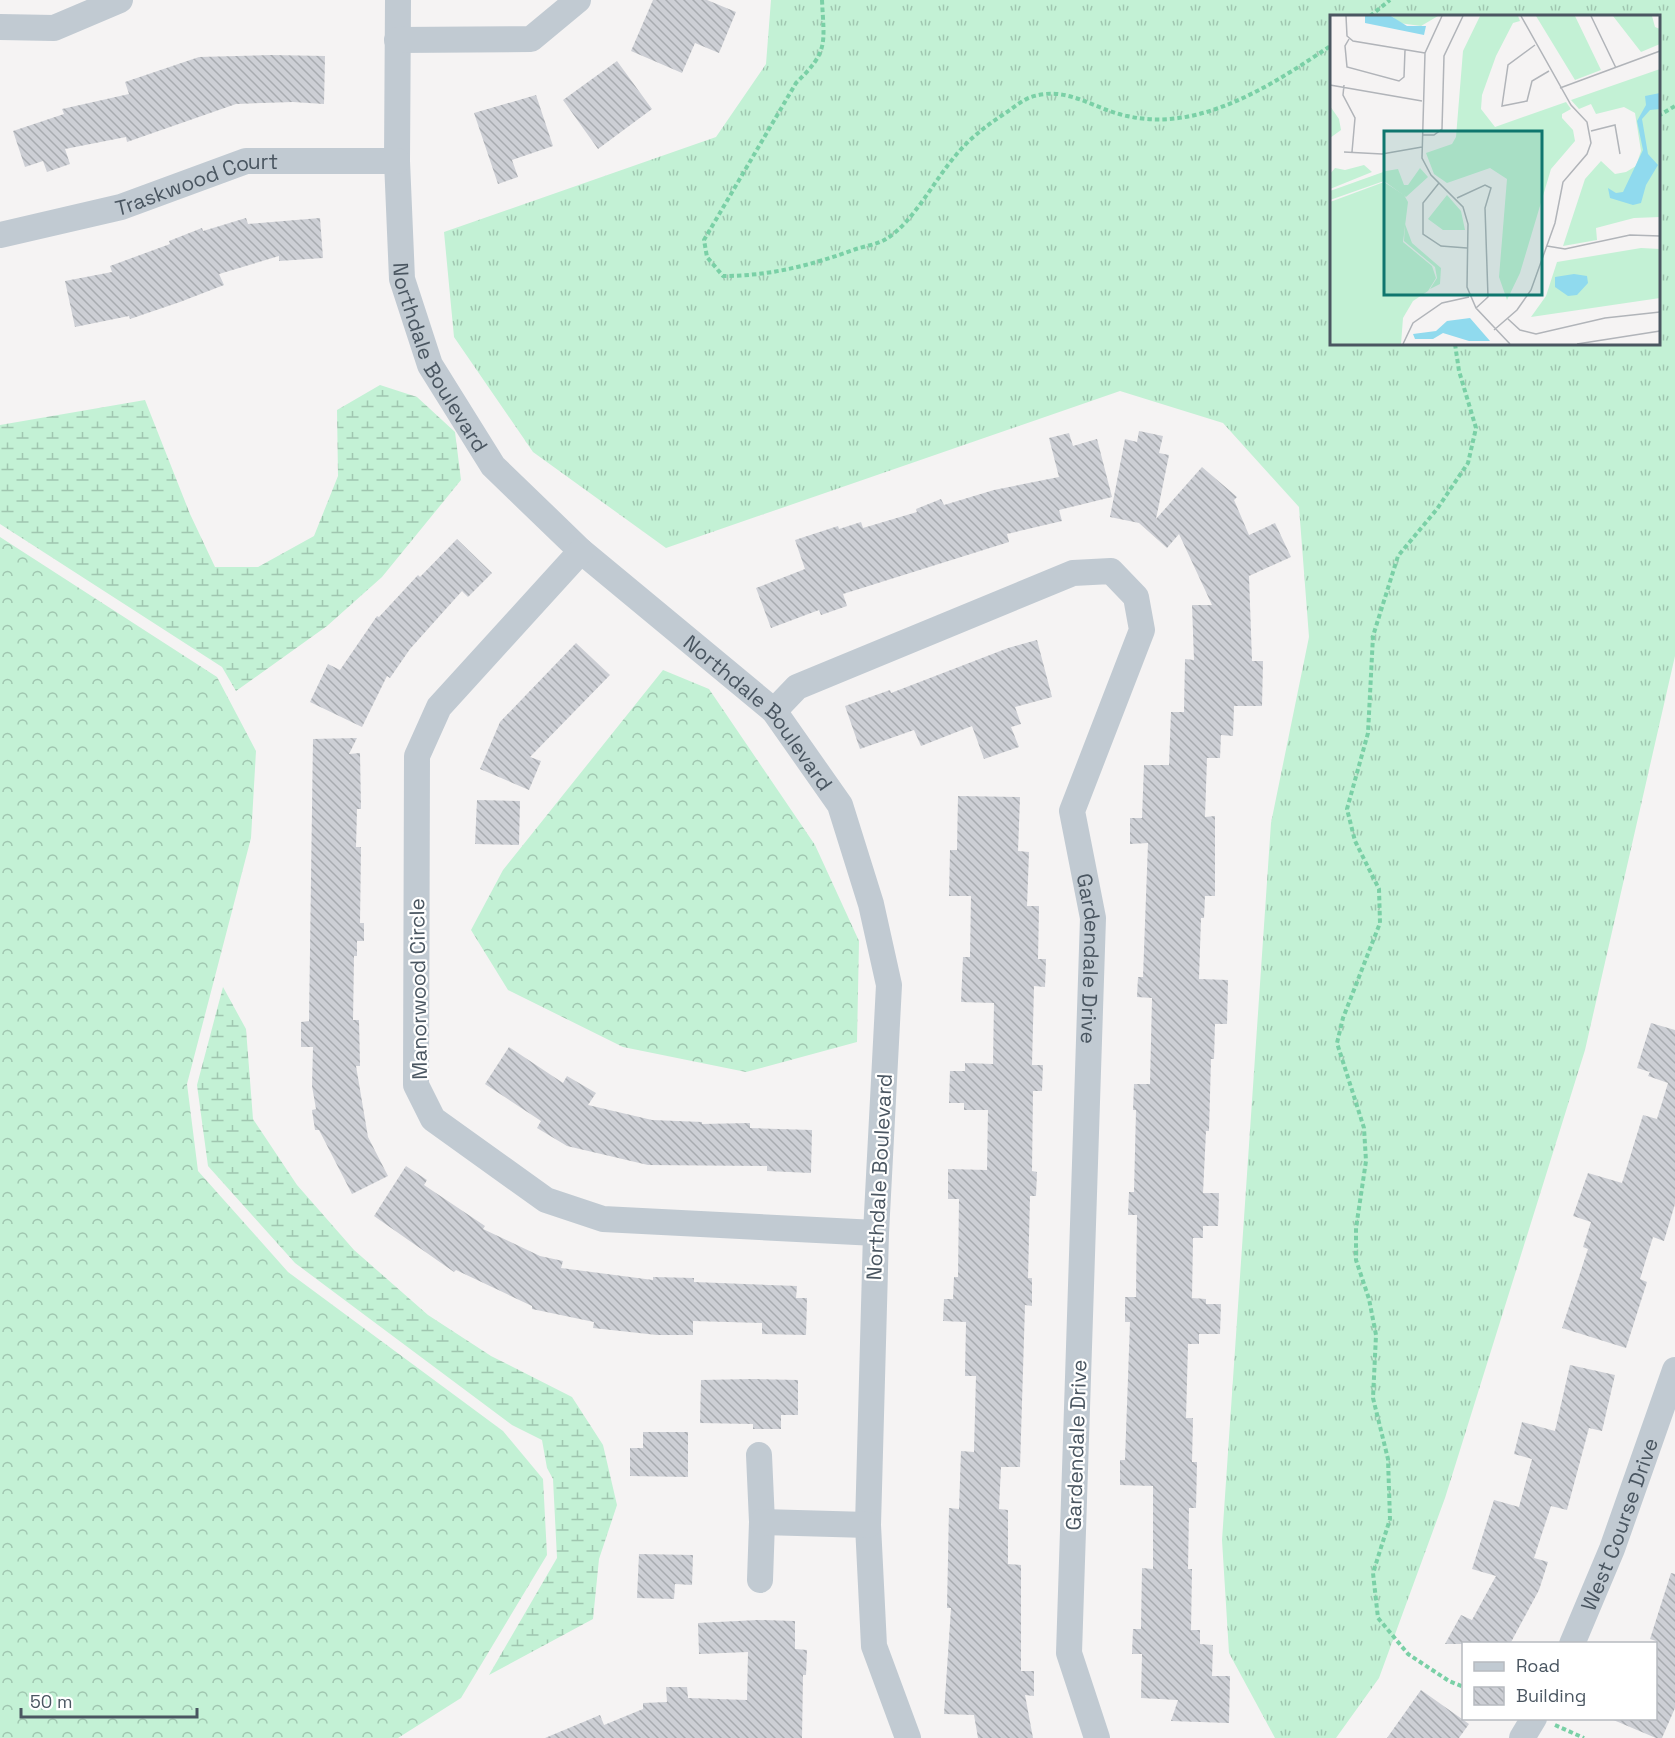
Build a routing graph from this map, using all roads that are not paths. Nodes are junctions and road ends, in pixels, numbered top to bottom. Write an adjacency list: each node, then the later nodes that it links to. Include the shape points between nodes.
1 (120, 0): 4 (street, via 54,28)
2 (398, 0): 5 (street, Northdale Boulevard)
3 (578, 0): 5 (street, via 531,39)
4 (0, 27)
5 (397, 40): 6 (street, Northdale Boulevard)
6 (397, 161): 7 (street, Traskwood Court, via 246,161 120,207); 8 (street, Northdale Boulevard, via 402,279 429,365 493,466)
7 (0, 235)
8 (581, 551): 9 (street, Northdale Boulevard); 10 (street, Manorwood Circle, via 439,707 417,756 416,1085 433,1119 546,1200 603,1219)
9 (774, 711): 10 (street, Northdale Boulevard, via 840,805 871,904 889,985); 19 (street, Gardendale Drive, via 797,687 1073,573 1112,572 1136,597 1142,630 1072,811 1093,918 1068,1653)
10 (876, 1233): 14 (street, Northdale Boulevard)
11 (1675, 1370): 16 (street, West Course Drive, via 1612,1550)
12 (759, 1455): 13 (street)
13 (762, 1522): 14 (street); 15 (street)
14 (868, 1526): 18 (street, Northdale Boulevard, via 874,1646)
15 (760, 1580)
16 (1573, 1642)
17 (1541, 1720): 20 (street)
18 (908, 1738)
19 (1097, 1738)
20 (1522, 1738)

